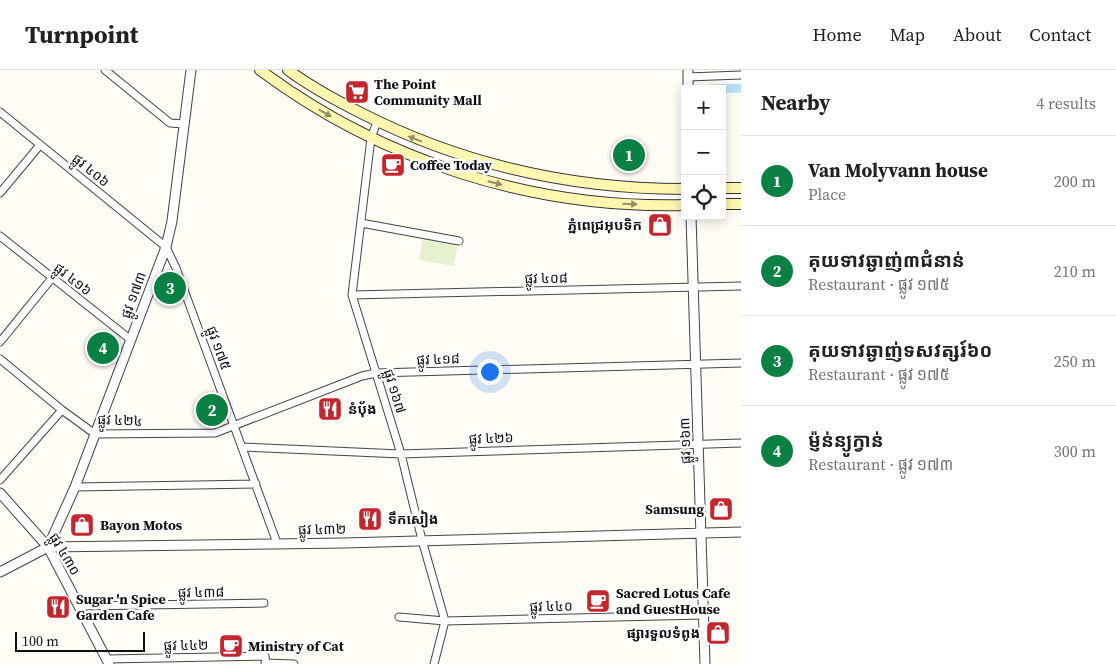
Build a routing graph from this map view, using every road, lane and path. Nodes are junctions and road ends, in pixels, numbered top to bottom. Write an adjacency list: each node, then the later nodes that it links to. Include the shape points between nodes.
1 (105, 70): 9 (street, via 170,123)
2 (191, 70): 9 (street, ផ្លូវ ១៧៣)
3 (260, 70): 10 (main road, one-way to 10, via 308,103)
4 (288, 70): 8 (main road)
5 (688, 73): 6 (street)
6 (741, 75)
7 (0, 112): 11 (street, ផ្លូវ ៤០៦)
8 (377, 122): 10 (street, ផ្លូវ ១៦៧); 12 (main road, one-way to 8, via 478,161)
9 (184, 124): 25 (street, ផ្លូវ ១៧៣)
10 (371, 138): 17 (main road, one-way to 17, via 473,177); 22 (street, ផ្លូវ ១៦៧)
11 (40, 144): 16 (street); 25 (street, ផ្លូវ ៤០៦)
12 (584, 184): 15 (main road); 17 (main road)
13 (726, 188): 14 (main road)
14 (741, 188)
15 (681, 189)
16 (0, 193)
17 (582, 200): 20 (main road, one-way to 20)
18 (726, 204): 19 (main road)
19 (741, 204)
20 (681, 205)
21 (691, 220): 28 (street, ផ្លូវ ១៦៣)
22 (361, 223): 24 (street); 29 (street, ផ្លូវ ១៦៧)
23 (0, 236): 26 (street, ផ្លូវ ៤១៦)
24 (459, 241)
25 (166, 247): 30 (street, ផ្លូវ ១៧៣); 37 (street, ផ្លូវ ១៧៥)
26 (52, 278): 30 (street, ផ្លូវ ៤១៦); 31 (street)
27 (741, 286): 28 (street, ផ្លូវ ៤០៨)
28 (694, 287): 29 (street, ផ្លូវ ៤០៨); 34 (street, ផ្លូវ ១៦៣)
29 (352, 294): 35 (street, ផ្លូវ ១៦៧)
30 (131, 340): 38 (street, ផ្លូវ ១៧៣)
31 (0, 342)
32 (0, 358): 36 (street, ផ្លូវ ៤២៤)
33 (741, 363): 34 (street, ផ្លូវ ៤១៨)
34 (696, 364): 35 (street, ផ្លូវ ៤១៨); 40 (street, ផ្លូវ ១៦៣)
35 (376, 373): 37 (street, ផ្លូវ ៤១៨); 42 (street, ផ្លូវ ១៦៧)
36 (62, 410): 38 (street, ផ្លូវ ៤២៤); 43 (street)
37 (234, 426): 38 (street, ផ្លូវ ៤២៤, via 215,433); 41 (street, ផ្លូវ ១៧៥)
38 (95, 434): 45 (street, ផ្លូវ ១៧៣)
39 (741, 443): 40 (street, ផ្លូវ ៤២៦)
40 (698, 444): 42 (street, ផ្លូវ ៤២៦); 48 (street, ផ្លូវ ១៦៣)
41 (242, 447): 42 (street, ផ្លូវ ៤២៦); 44 (street, ផ្លូវ ១៧៥)
42 (401, 454): 49 (street, ផ្លូវ ១៦៧)
43 (0, 480)
44 (256, 484): 45 (street); 50 (street, ផ្លូវ ១៧៥)
45 (75, 488): 51 (street, ផ្លូវ ១៧៣)
46 (0, 492): 51 (street, ផ្លូវ ៤៣០)
47 (741, 532): 48 (street, ផ្លូវ ៤៣២)
48 (701, 533): 49 (street, ផ្លូវ ៤៣២); 55 (street, ផ្លូវ ១៦៣)
49 (422, 540): 50 (street, ផ្លូវ ៤៣២); 57 (street, ផ្លូវ ១៦៧)
50 (277, 544): 51 (street, ផ្លូវ ៤៣២)
51 (48, 546): 52 (street, ផ្លូវ ៤៣២); 54 (street, ផ្លូវ ៤៣០)
52 (0, 572)
53 (264, 603): 54 (street, ផ្លូវ ៤៣៨)
54 (79, 606): 59 (street, ផ្លូវ ៤៣០)
55 (704, 615): 57 (street, ផ្លូវ ៤៤០); 62 (street, ផ្លូវ ១៦៣)
56 (399, 617): 57 (street, ផ្លូវ ៤៤០)
57 (445, 621): 61 (street)
58 (265, 661): 59 (street, ផ្លូវ ៤៤២); 60 (street, ផ្លូវ ៤៤២)
59 (108, 662)
60 (294, 664)
61 (434, 664)
62 (705, 664)

